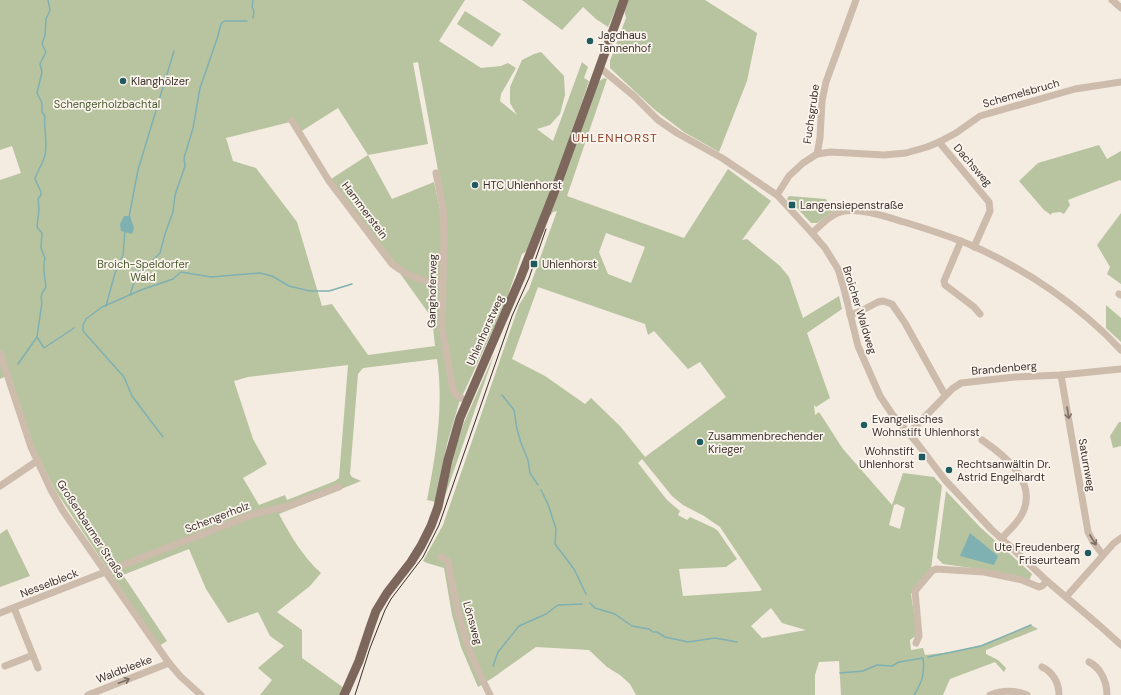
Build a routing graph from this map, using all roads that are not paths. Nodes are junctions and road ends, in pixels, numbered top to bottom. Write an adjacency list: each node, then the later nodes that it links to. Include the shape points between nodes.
1 (624, 0): 5 (main road, Uhlenhorstweg)
2 (856, 0): 9 (street, Fuchsgrube, via 826,82)
3 (1112, 0): 4 (street)
4 (1121, 8)
5 (599, 66): 11 (street, Broicher Waldweg, via 658,120 722,158); 23 (main road, Uhlenhorstweg, via 554,193)
6 (1121, 82): 8 (street, Schemelsbruch, via 1075,89 980,116)
7 (292, 121): 15 (street, Hammerstein, via 329,180 392,264 415,279)
8 (939, 142): 9 (street, Schemelsbruch, via 906,153); 14 (street, Dachsweg, via 989,202 990,211)
9 (817, 154): 11 (street, Fuchsgrube, via 789,176)
10 (436, 173): 15 (street, Ganghoferweg, via 443,207)
11 (777, 196): 12 (street, Broicher Waldweg)
12 (812, 233): 13 (street, via 842,211 859,210 896,219); 17 (street, Broicher Waldweg, via 838,269)
13 (961, 241): 14 (street); 16 (street, via 944,281 945,285)
14 (974, 247): 18 (street, via 1068,302)
15 (442, 284): 23 (street, Ganghoferweg, via 443,335 453,390 456,395)
16 (980, 314)
17 (850, 315): 22 (street, via 878,302 892,304); 24 (street, Broicher Waldweg, via 858,346 880,396)
18 (1121, 350)
19 (0, 353): 26 (street, Großenbaumer Straße)
20 (1121, 369): 21 (street, Brandenberg)
21 (1060, 375): 22 (street, Brandenberg, via 968,382 955,386); 31 (street, Saturnweg, one-way to 31, via 1088,532)
22 (945, 395): 24 (street, Brandenberg)
23 (467, 401): 41 (main road, Uhlenhorstweg, via 452,444 438,507 431,526 412,562 381,603 370,625)
24 (909, 432): 29 (street, Broicher Waldweg, via 952,488)
25 (982, 440): 29 (street, via 1018,472 1024,483 1024,511)
26 (37, 461): 27 (street); 33 (street, Großenbaumer Straße, via 63,511)
27 (0, 486)
28 (338, 487): 33 (street, Schengerholz, via 289,506 254,514)
29 (1002, 538): 34 (street, Broicher Waldweg)
30 (1121, 538): 31 (street)
31 (1103, 555): 35 (street)
32 (441, 557): 51 (street, Lönsweg, via 448,561 465,636)
33 (106, 573): 36 (street, Nesselbleck); 43 (street, Großenbaumer Straße)
34 (1047, 581): 35 (street, Broicher Waldweg); 38 (street, via 1039,587 1022,580 984,572 936,569 915,591 919,636)
35 (1066, 597): 39 (street, Broicher Waldweg)
36 (14, 608): 37 (street, Nesselbleck); 40 (street)
37 (0, 613)
38 (916, 643)
39 (1121, 645)
40 (33, 655): 44 (street); 46 (street)
41 (359, 661): 49 (main road, Uhlenhorstweg); 50 (main road, Uhlenhorstweg)
42 (1089, 662): 55 (street, via 1096,666 1102,676)
43 (169, 663): 47 (street, Waldbleeke, one-way to 43); 48 (street, Großenbaumer Straße)
44 (5, 666)
45 (1042, 667): 54 (street, via 1049,670)
46 (38, 668)
47 (88, 695)
48 (201, 695)
49 (344, 695)
50 (351, 695)
51 (490, 695)
52 (990, 695): 53 (street, via 1015,691)
53 (1026, 695)
54 (1059, 695)
55 (1107, 695)

